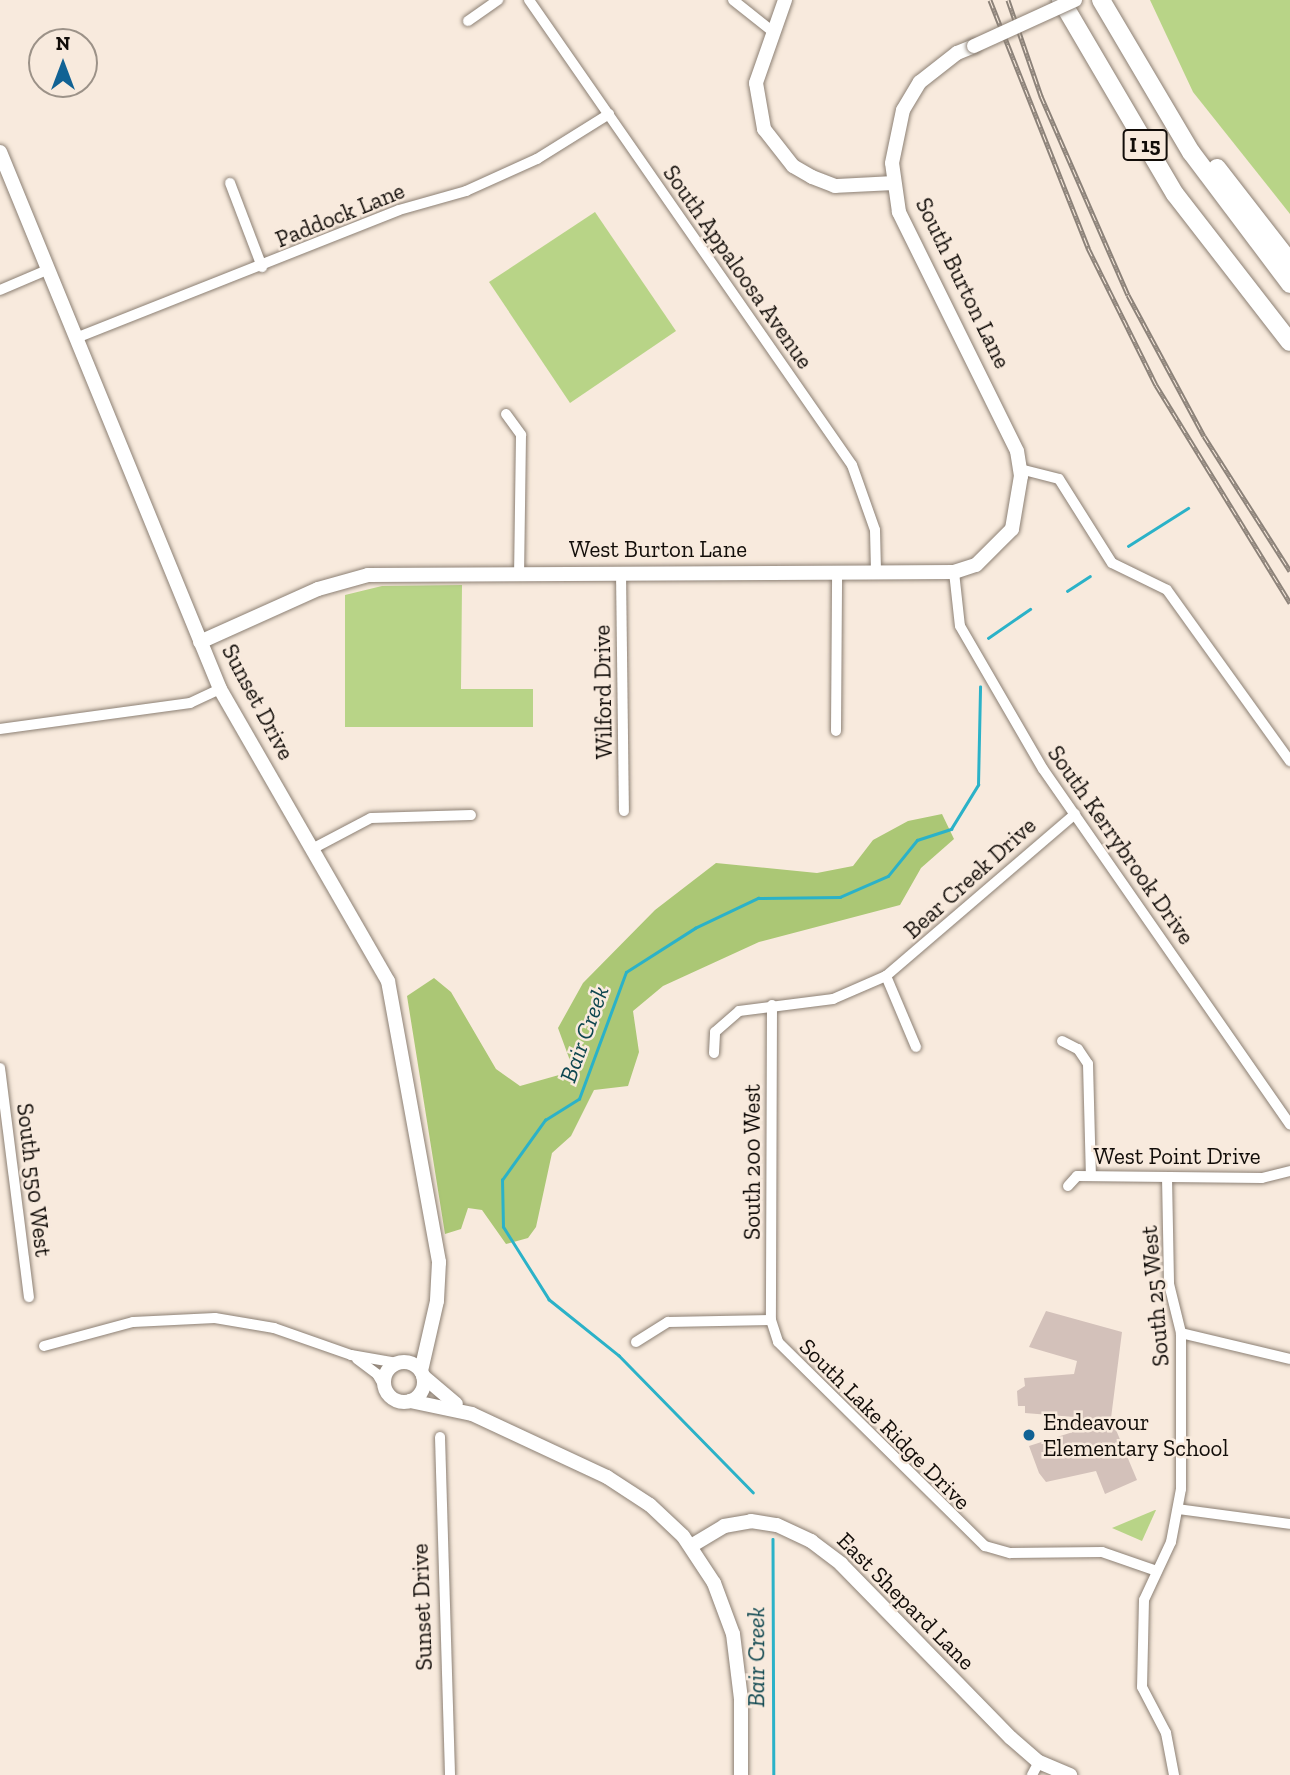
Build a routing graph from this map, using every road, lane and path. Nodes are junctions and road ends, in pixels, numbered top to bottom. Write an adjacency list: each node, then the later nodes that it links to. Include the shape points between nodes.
1 (498, 0): 8 (street)
2 (529, 0): 11 (street, South Appaloosa Avenue)
3 (733, 0): 10 (street)
4 (785, 0): 10 (street)
5 (1061, 0): 18 (highway, I 15, via 1175,194)
6 (1075, 0): 14 (street, South Burton Lane, bridge, via 936,67 903,110)
7 (1101, 0): 9 (highway, I 15)
8 (468, 21)
9 (1113, 21): 15 (highway); 19 (highway, I 15, via 1191,152)
10 (772, 31): 14 (street, via 756,83 756,106 776,149 793,166 835,186)
11 (609, 114): 16 (street, Paddock Lane, via 537,159 466,191 399,210); 30 (street, South Appaloosa Avenue, via 852,465 875,530)
12 (0, 152): 17 (street, Sunset Drive)
13 (230, 183): 16 (street)
14 (892, 183): 25 (street, South Burton Lane, via 899,212)
15 (1290, 262)
16 (262, 267): 21 (street, Paddock Lane)
17 (47, 270): 20 (street); 21 (street, Sunset Drive)
18 (1241, 283): 22 (highway, I 15); 23 (highway)
19 (1290, 284)
20 (0, 290)
21 (76, 338): 32 (street, Sunset Drive)
22 (1290, 342)
23 (1290, 350)
24 (506, 414): 27 (street, via 521,435)
25 (1011, 430): 26 (street, West Burton Lane)
26 (1020, 469): 31 (street, West Burton Lane, via 1012,529 976,565); 36 (street, via 1059,479 1112,563 1167,590)
27 (519, 572): 28 (street, West Burton Lane); 32 (street, West Burton Lane, via 368,575 318,589)
28 (621, 572): 29 (street, West Burton Lane); 37 (street, Wilford Drive)
29 (837, 572): 30 (street, West Burton Lane); 35 (street)
30 (876, 572): 31 (street, West Burton Lane)
31 (954, 572): 38 (street, South Kerrybrook Drive, via 960,626)
32 (200, 642): 33 (street, Sunset Drive)
33 (220, 689): 34 (street, via 190,703); 40 (street, Sunset Drive)
34 (0, 729)
35 (836, 731)
36 (1290, 761)
37 (624, 811)
38 (1075, 814): 41 (street, Bear Creek Drive); 47 (street, South Kerrybrook Drive)
39 (471, 815): 40 (street, via 371,818)
40 (314, 848): 54 (street, Sunset Drive, via 388,981 435,1236 439,1290)
41 (886, 976): 42 (street, Bear Creek Drive, via 833,999); 44 (street)
42 (772, 1005): 45 (street, Bear Creek Drive, via 755,1005 724,1020 715,1032); 53 (street, South 200 West)
43 (1062, 1041): 49 (street, via 1078,1049 1088,1064)
44 (916, 1047)
45 (714, 1053)
46 (0, 1068): 52 (street, South 550 West)
47 (1290, 1125)
48 (1290, 1171): 50 (street, West Point Drive, via 1262,1178)
49 (1091, 1176): 50 (street, West Point Drive); 51 (street, West Point Drive, via 1077,1176)
50 (1167, 1177): 55 (street, South 25 West, via 1169,1284)
51 (1068, 1186)
52 (29, 1297)
53 (771, 1320): 56 (street, via 668,1322); 69 (street, South Lake Ridge Drive, via 778,1342 985,1546 1010,1553 1102,1552)
54 (428, 1330): 60 (street); 61 (street, Sunset Drive)
55 (1181, 1333): 59 (street, via 1225,1340 1258,1356); 66 (street, South 25 West)
56 (636, 1342)
57 (44, 1346): 58 (street, via 134,1322 194,1317 274,1328)
58 (351, 1355): 60 (street); 62 (street, via 377,1374)
59 (1290, 1359)
60 (401, 1362): 61 (street); 62 (street, via 386,1373)
61 (422, 1374): 63 (street, via 422,1391); 64 (street)
62 (385, 1388): 63 (street, via 398,1401)
63 (410, 1401): 64 (street)
64 (472, 1414): 68 (street, via 623,1486)
65 (440, 1437): 71 (street, Sunset Drive)
66 (1178, 1509): 67 (street); 69 (street, South 25 West)
67 (1290, 1524)
68 (691, 1546): 70 (street, East Shepard Lane, via 724,1526 751,1521 777,1525 811,1541); 72 (street, via 720,1594 733,1634 741,1699)
69 (1157, 1571): 74 (street, South 25 West, via 1144,1600 1142,1687 1166,1733)
70 (1036, 1769): 73 (street, East Shepard Lane)
71 (450, 1775)
72 (741, 1775)
73 (1070, 1775)
74 (1174, 1775)

